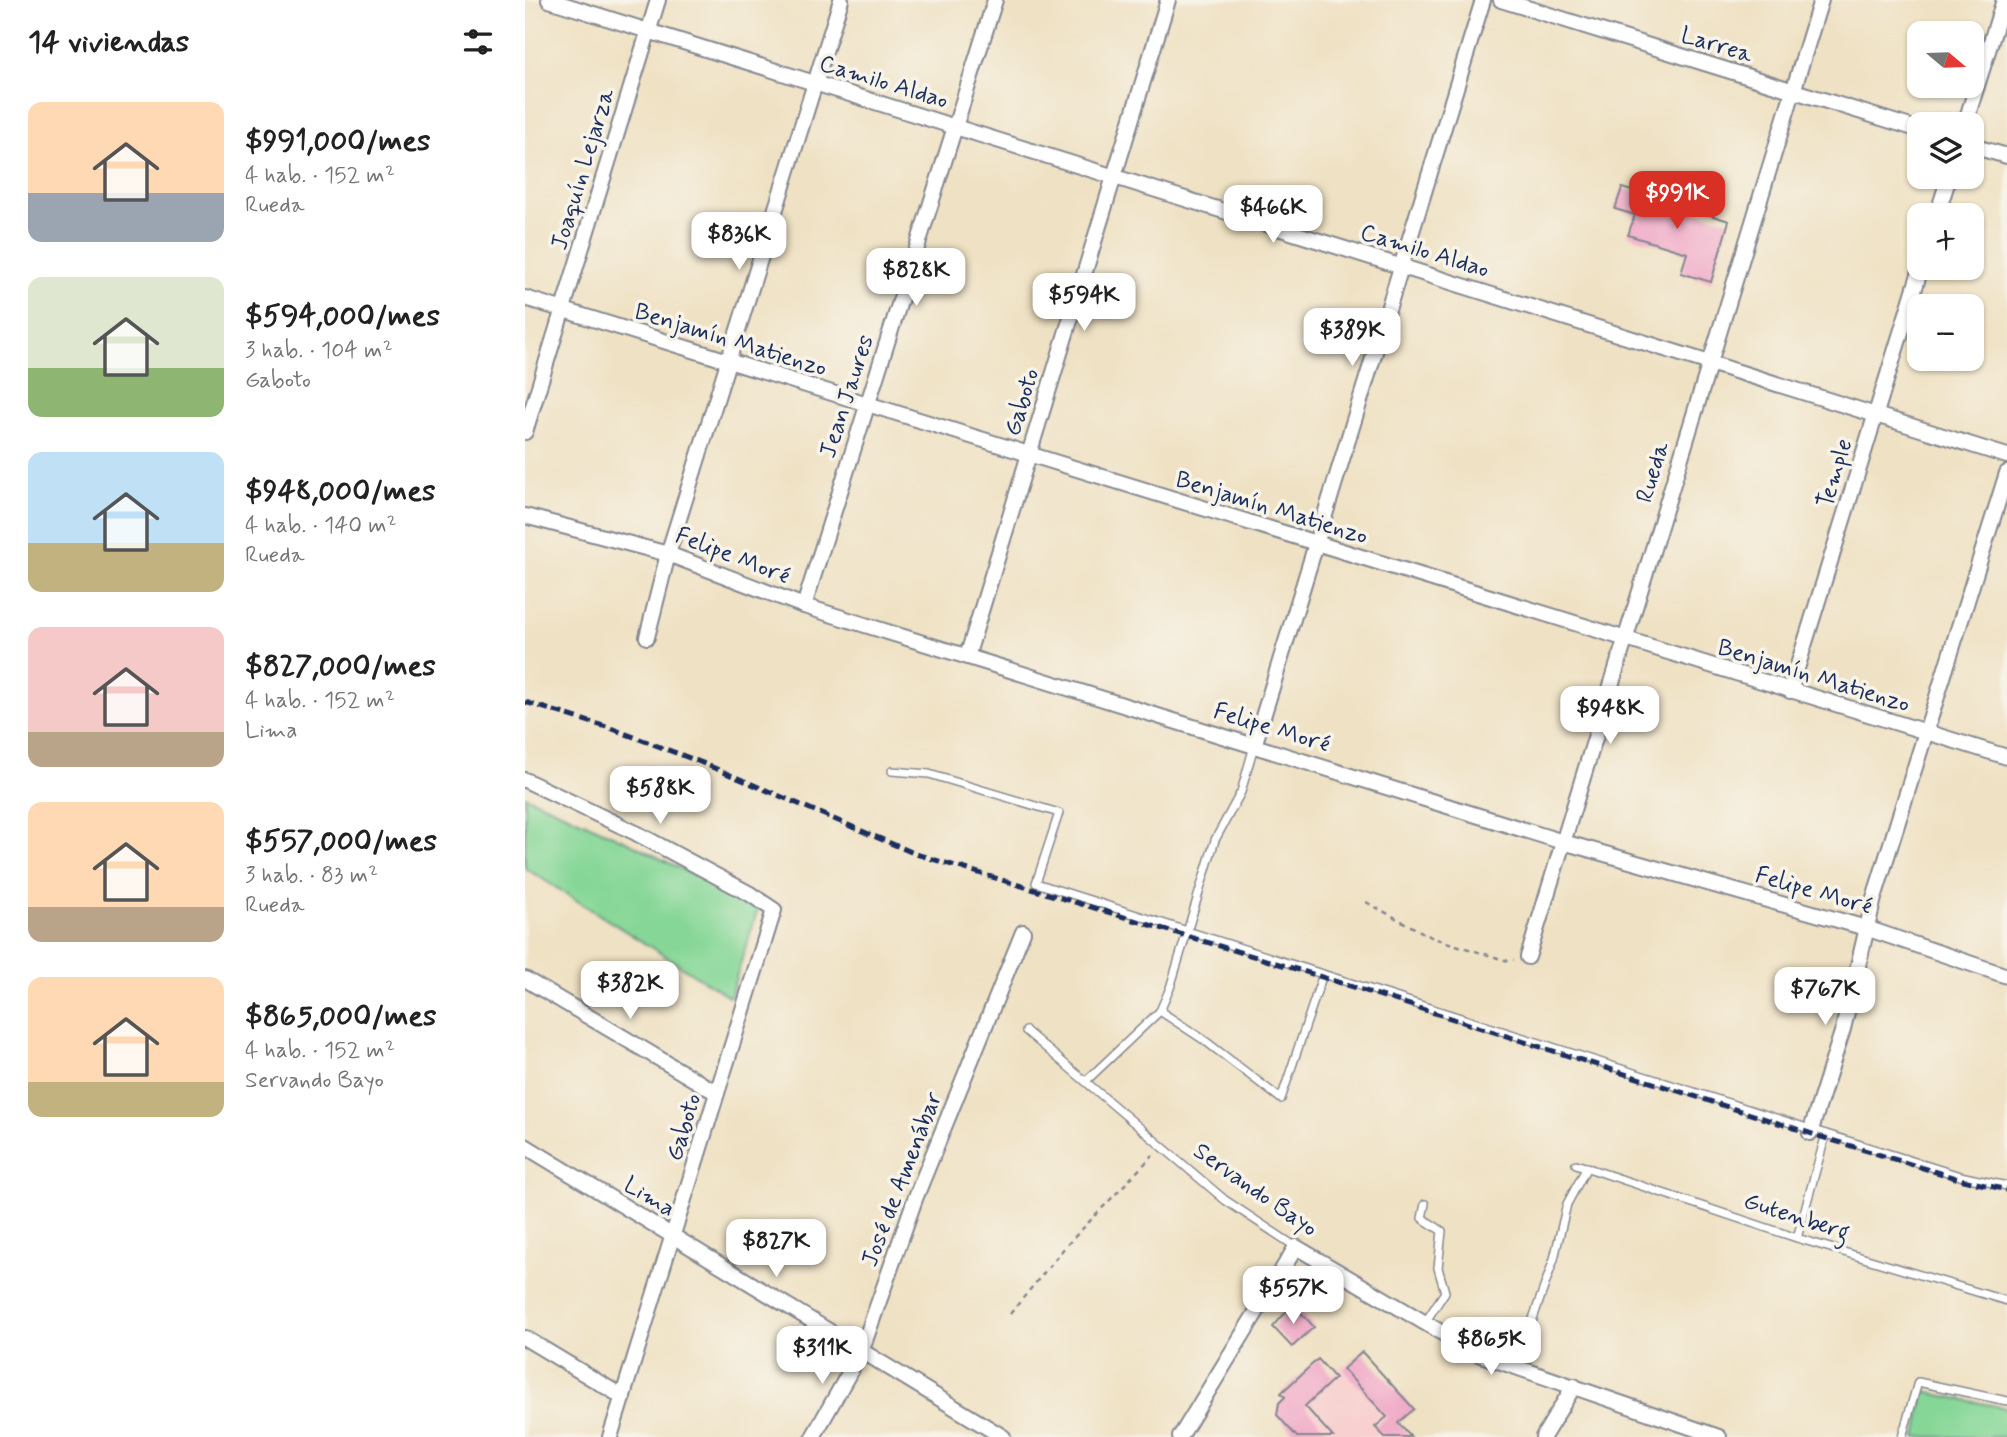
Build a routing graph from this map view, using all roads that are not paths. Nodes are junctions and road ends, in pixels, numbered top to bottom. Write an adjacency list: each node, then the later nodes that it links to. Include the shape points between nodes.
1 (549, 0): 10 (street, Camilo Aldao)
2 (658, 0): 10 (street, Joaquín Lejarza)
3 (841, 0): 11 (street)
4 (995, 0): 15 (street, Jean Jaures)
5 (1168, 0): 18 (street, Gaboto)
6 (1483, 0): 19 (street)
7 (1501, 0): 12 (street, Larrea)
8 (1821, 0): 12 (street, Rueda)
9 (2004, 0): 13 (street)
10 (648, 31): 11 (street, Camilo Aldao); 22 (street, Joaquín Lejarza)
11 (816, 83): 15 (street, Camilo Aldao); 23 (street)
12 (1793, 91): 14 (street, Larrea); 24 (street, Rueda)
13 (1969, 112)
14 (1907, 126)
15 (955, 127): 18 (street, Camilo Aldao); 25 (street, Jean Jaures)
16 (1984, 149): 17 (street)
17 (2007, 156)
18 (1114, 177): 19 (street, Camilo Aldao); 28 (street, Gaboto)
19 (1402, 267): 24 (street, Camilo Aldao); 32 (street)
20 (1917, 280): 26 (street, Temple)
21 (525, 298): 22 (street, Benjamín Matienzo)
22 (562, 310): 23 (street, Benjamín Matienzo); 27 (street, Joaquín Lejarza)
23 (729, 362): 25 (street, Benjamín Matienzo); 33 (street)
24 (1709, 363): 26 (street, Camilo Aldao); 36 (street, Rueda)
25 (867, 405): 28 (street, Benjamín Matienzo); 34 (street, Jean Jaures)
26 (1875, 415): 29 (street, Camilo Aldao); 38 (street, Temple)
27 (525, 432)
28 (1028, 455): 32 (street, Benjamín Matienzo); 37 (street, Gaboto)
29 (2007, 456)
30 (2007, 473): 39 (street)
31 (525, 516): 33 (street, Felipe Moré)
32 (1316, 545): 36 (street, Benjamín Matienzo); 40 (street)
33 (668, 554): 34 (street, Felipe Moré); 35 (street)
34 (804, 606): 37 (street, Felipe Moré)
35 (647, 637)
36 (1624, 641): 38 (street, Benjamín Matienzo); 44 (street, Rueda)
37 (967, 657): 40 (street, Felipe Moré)
38 (1790, 691): 39 (street, Benjamín Matienzo)
39 (1927, 733): 41 (street, Benjamín Matienzo); 45 (street)
40 (1254, 746): 44 (street, Felipe Moré); 46 (lane, via 1241,792 1215,840)
41 (2007, 757)
42 (892, 771): 46 (lane, via 929,774 1059,813 1036,883)
43 (525, 780): 55 (street, Gaboto, via 636,833 774,910)
44 (1563, 842): 45 (street, Felipe Moré); 48 (street, Rueda)
45 (1866, 928): 50 (street, Felipe Moré); 56 (street, via 1843,1029)
46 (1187, 930): 49 (lane); 52 (lane)
47 (1023, 932): 69 (street, José de Amenábar, via 915,1199)
48 (1528, 957)
49 (1323, 974): 52 (lane, via 1281,1099); 56 (lane)
50 (2007, 976)
51 (525, 979): 55 (street)
52 (1160, 1011): 54 (lane)
53 (1026, 1031): 54 (lane, Servando Bayo)
54 (1086, 1081): 65 (lane, Servando Bayo, via 1251,1220)
55 (717, 1093): 63 (street, Gaboto)
56 (1810, 1131): 57 (lane)
57 (1826, 1134): 61 (lane); 64 (lane)
58 (525, 1146): 63 (street, Lima)
59 (1576, 1164): 60 (lane, Gutenberg)
60 (1587, 1167): 64 (lane, Gutenberg); 70 (lane, via 1567,1204 1554,1259)
61 (2007, 1186)
62 (1425, 1204): 67 (lane, via 1422,1219 1442,1231 1438,1268 1445,1292)
63 (673, 1236): 69 (street, Lima); 72 (street, Gaboto)
64 (1797, 1238): 66 (lane, Gutenberg)
65 (1296, 1247): 67 (street, Servando Bayo); 77 (street)
66 (2007, 1301)
67 (1426, 1321): 70 (street, Servando Bayo, via 1478,1354)
68 (525, 1338): 72 (street)
69 (861, 1352): 75 (street, José de Amenábar); 76 (street, Lima)
70 (1516, 1367): 71 (street, Servando Bayo)
71 (1574, 1386): 78 (street); 79 (street, Servando Bayo)
72 (623, 1396): 74 (street, Gaboto)
73 (2007, 1401): 80 (lane, via 1918,1382)
74 (610, 1437)
75 (813, 1437)
76 (1003, 1437)
77 (1180, 1437)
78 (1543, 1437)
79 (1719, 1437)
80 (1902, 1437)

